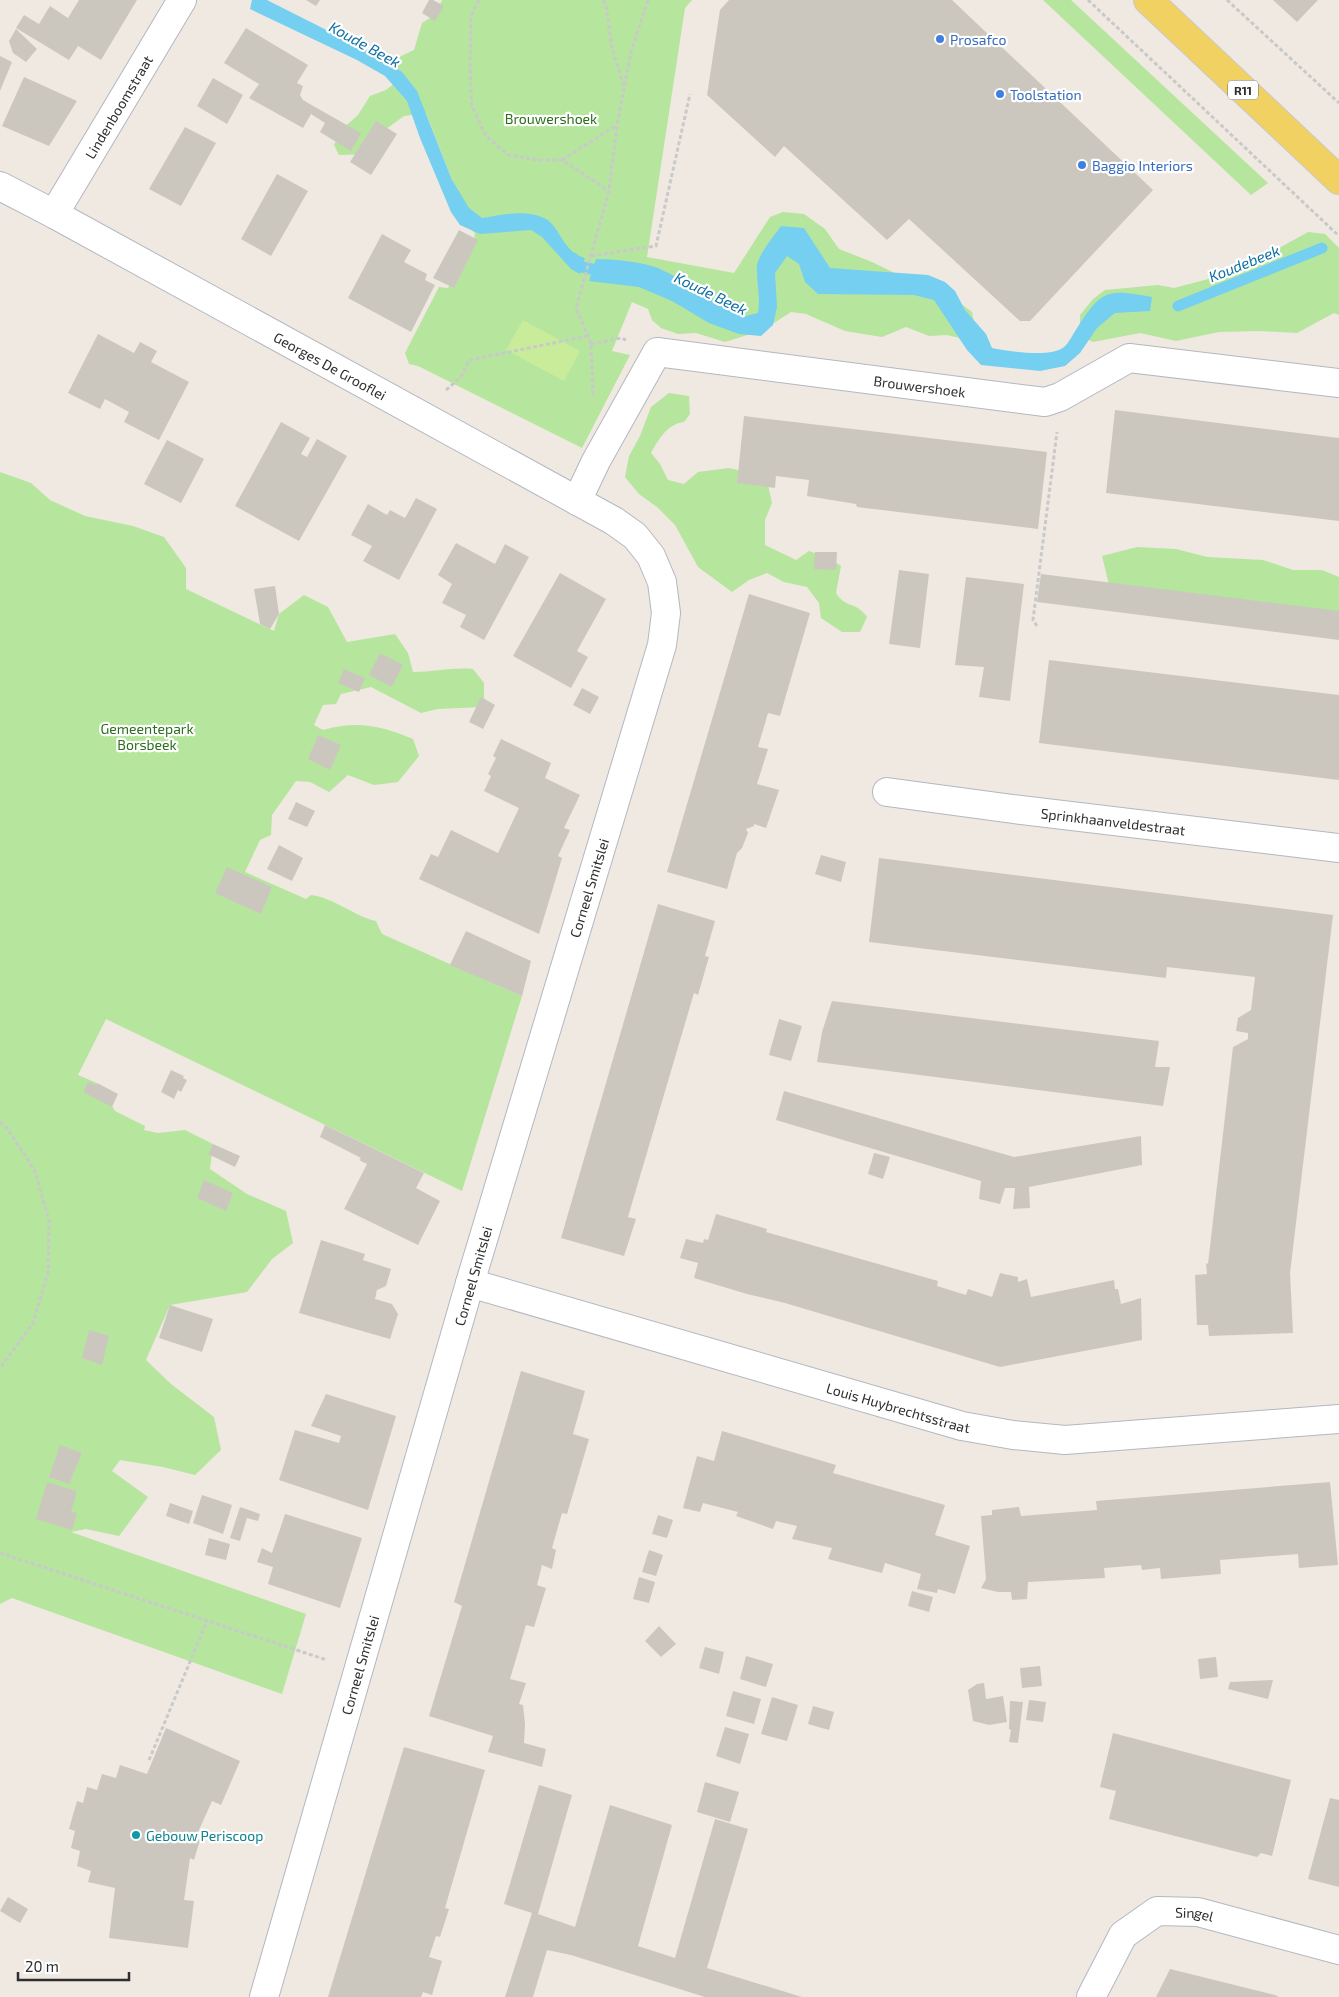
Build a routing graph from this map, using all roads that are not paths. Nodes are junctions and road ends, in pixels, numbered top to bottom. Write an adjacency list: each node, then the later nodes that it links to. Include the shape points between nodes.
1 (182, 0): 5 (street, Lindenboomstraat)
2 (1148, 0): 3 (main road, R11)
3 (1339, 180)
4 (0, 186): 5 (street, Georges De Grooflei)
5 (54, 214): 7 (street, Georges De Grooflei)
6 (1339, 383): 7 (street, Brouwershoek, via 1129,358 1060,397 1045,402 657,352)
7 (577, 501): 8 (street, Georges De Grooflei, via 635,536)
8 (651, 556): 11 (street, Corneel Smitslei, via 662,582 666,613 662,645)
9 (886, 792): 10 (street, Sprinkhaanveldestraat)
10 (1339, 848)
11 (470, 1283): 12 (street, Louis Huybrechtsstraat, via 962,1426 1013,1435 1065,1440); 14 (street, Corneel Smitslei)
12 (1339, 1419)
13 (1339, 1950): 15 (street, Singel, via 1198,1912 1157,1911 1123,1935)
14 (264, 1997)
15 (1091, 1997)

